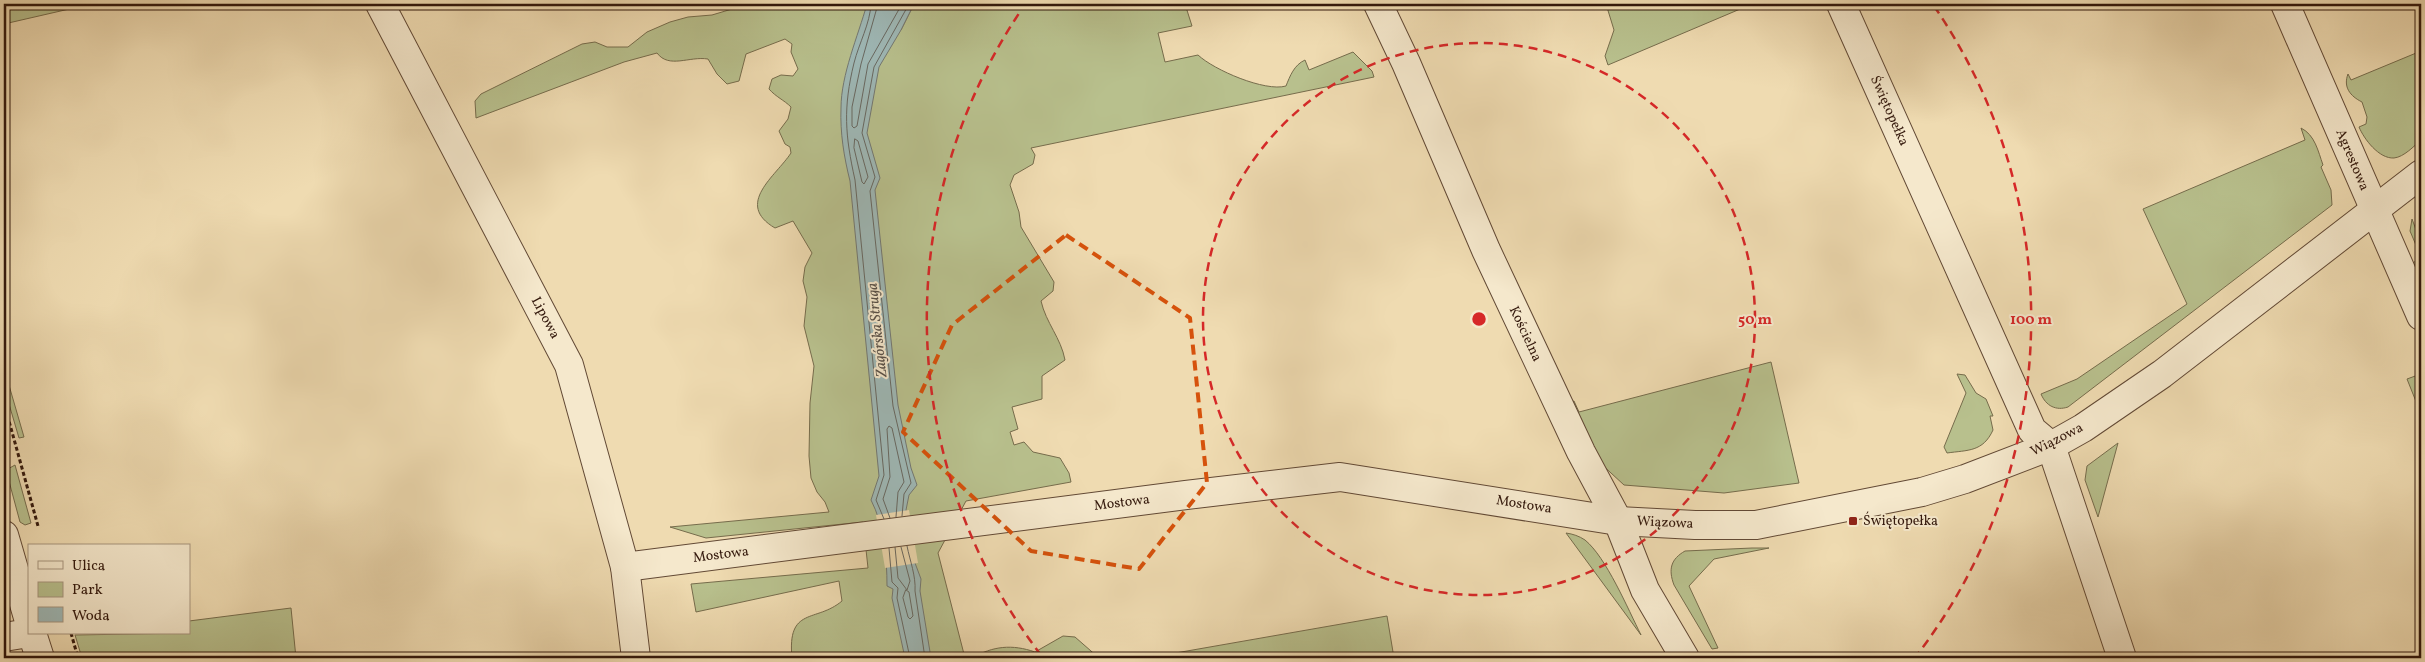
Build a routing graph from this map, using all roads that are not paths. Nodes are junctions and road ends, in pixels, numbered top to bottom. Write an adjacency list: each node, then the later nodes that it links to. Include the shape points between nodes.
1 (380, 4): 11 (street, Lipowa, via 569,365)
2 (1378, 4): 9 (street, Kościelna, via 1486,250 1581,452)
3 (1841, 4): 8 (street, Świętopełka, via 2032,430)
4 (2285, 4): 6 (street, Agrestowa)
5 (2421, 174): 6 (street, Wiązowa)
6 (2374, 210): 7 (street, Agrestowa); 8 (street, Wiązowa, via 2162,374)
7 (2421, 316)
8 (2051, 446): 9 (street, Wiązowa, via 1922,492 1756,525); 19 (street)
9 (1618, 521): 11 (street, Mostowa, via 1340,478); 18 (street, Kościelna, via 1645,590)
10 (4, 535): 12 (street)
11 (625, 567): 17 (street, Lipowa)
12 (28, 618)
13 (28, 633): 15 (street)
14 (31, 634): 16 (street)
15 (4, 637)
16 (40, 658)
17 (636, 658)
18 (1685, 658)
19 (2122, 658)

